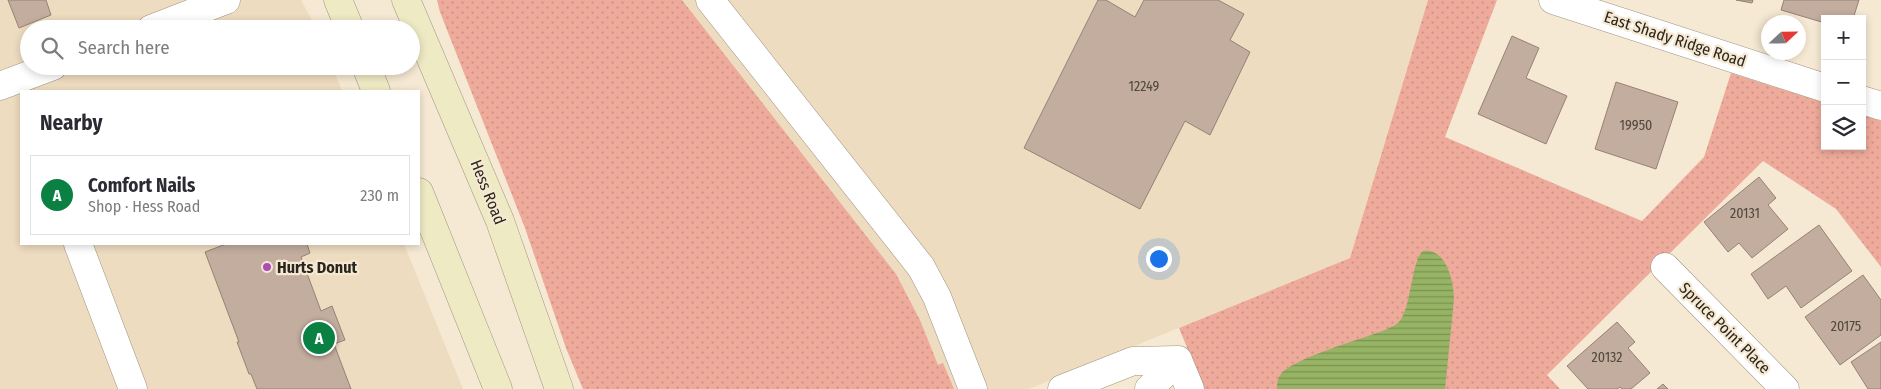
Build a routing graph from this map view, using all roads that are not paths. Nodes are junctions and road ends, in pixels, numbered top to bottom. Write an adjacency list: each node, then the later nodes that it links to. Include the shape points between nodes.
1 (226, 0): 6 (street)
2 (338, 0): 7 (main road)
3 (406, 0): 8 (main road, Hess Road)
4 (710, 0): 24 (street, via 920,267 937,297)
5 (1553, 0): 13 (street, East Shady Ridge Road)
6 (174, 20)
7 (346, 20)
8 (415, 20)
9 (420, 33): 23 (main road, Hess Road, via 500,221)
10 (35, 75): 12 (street)
11 (370, 75): 14 (main road)
12 (12, 87)
13 (1821, 87)
14 (376, 90)
15 (1866, 101): 16 (street)
16 (1881, 106)
17 (420, 194): 22 (main road)
18 (78, 245): 21 (street)
19 (1665, 267): 28 (street, Spruce Point Place)
20 (1178, 360): 25 (street, via 1133,361); 26 (street); 27 (street)
21 (133, 389)
22 (498, 389)
23 (559, 389)
24 (973, 389)
25 (1062, 389)
26 (1149, 389)
27 (1190, 389)
28 (1786, 389)

